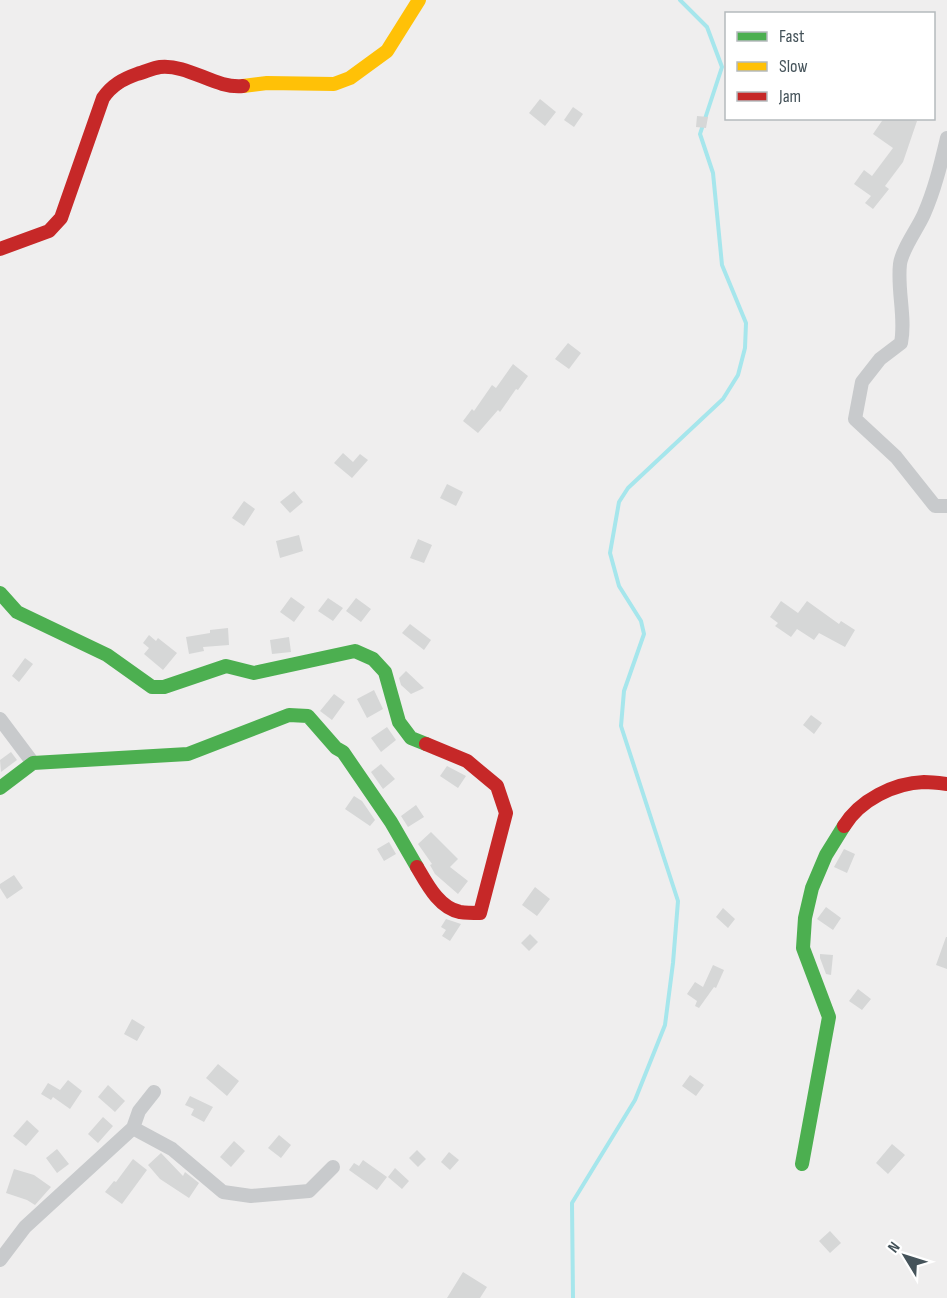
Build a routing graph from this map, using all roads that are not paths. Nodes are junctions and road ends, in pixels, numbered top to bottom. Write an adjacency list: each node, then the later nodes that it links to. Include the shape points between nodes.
1 (419, 0): 3 (street, via 387,51 350,78 334,84 232,87 183,70 161,67 123,79 103,98 61,218 49,231)
2 (947, 138): 4 (street, via 924,213 900,261 904,328 901,343 880,359 862,382 855,419 896,457 934,506)
3 (0, 249)
4 (947, 506)
5 (0, 593): 7 (street, via 17,612 107,655 152,687 164,687 226,666 254,673 355,651 373,659 385,672 399,722 411,738 467,761 498,786 506,813 480,914 459,912 432,892 343,752 308,716 289,715 188,754)
6 (0, 720): 7 (street)
7 (33, 763): 9 (street)
8 (947, 784): 12 (street, via 923,782 889,789 867,802 848,819 812,888 803,948 829,1017)
9 (0, 788)
10 (154, 1092): 11 (street, via 139,1111)
11 (133, 1128): 13 (street, via 172,1149 223,1192 251,1196 309,1191); 14 (street, via 25,1227)
12 (802, 1164)
13 (333, 1167)
14 (0, 1260)

